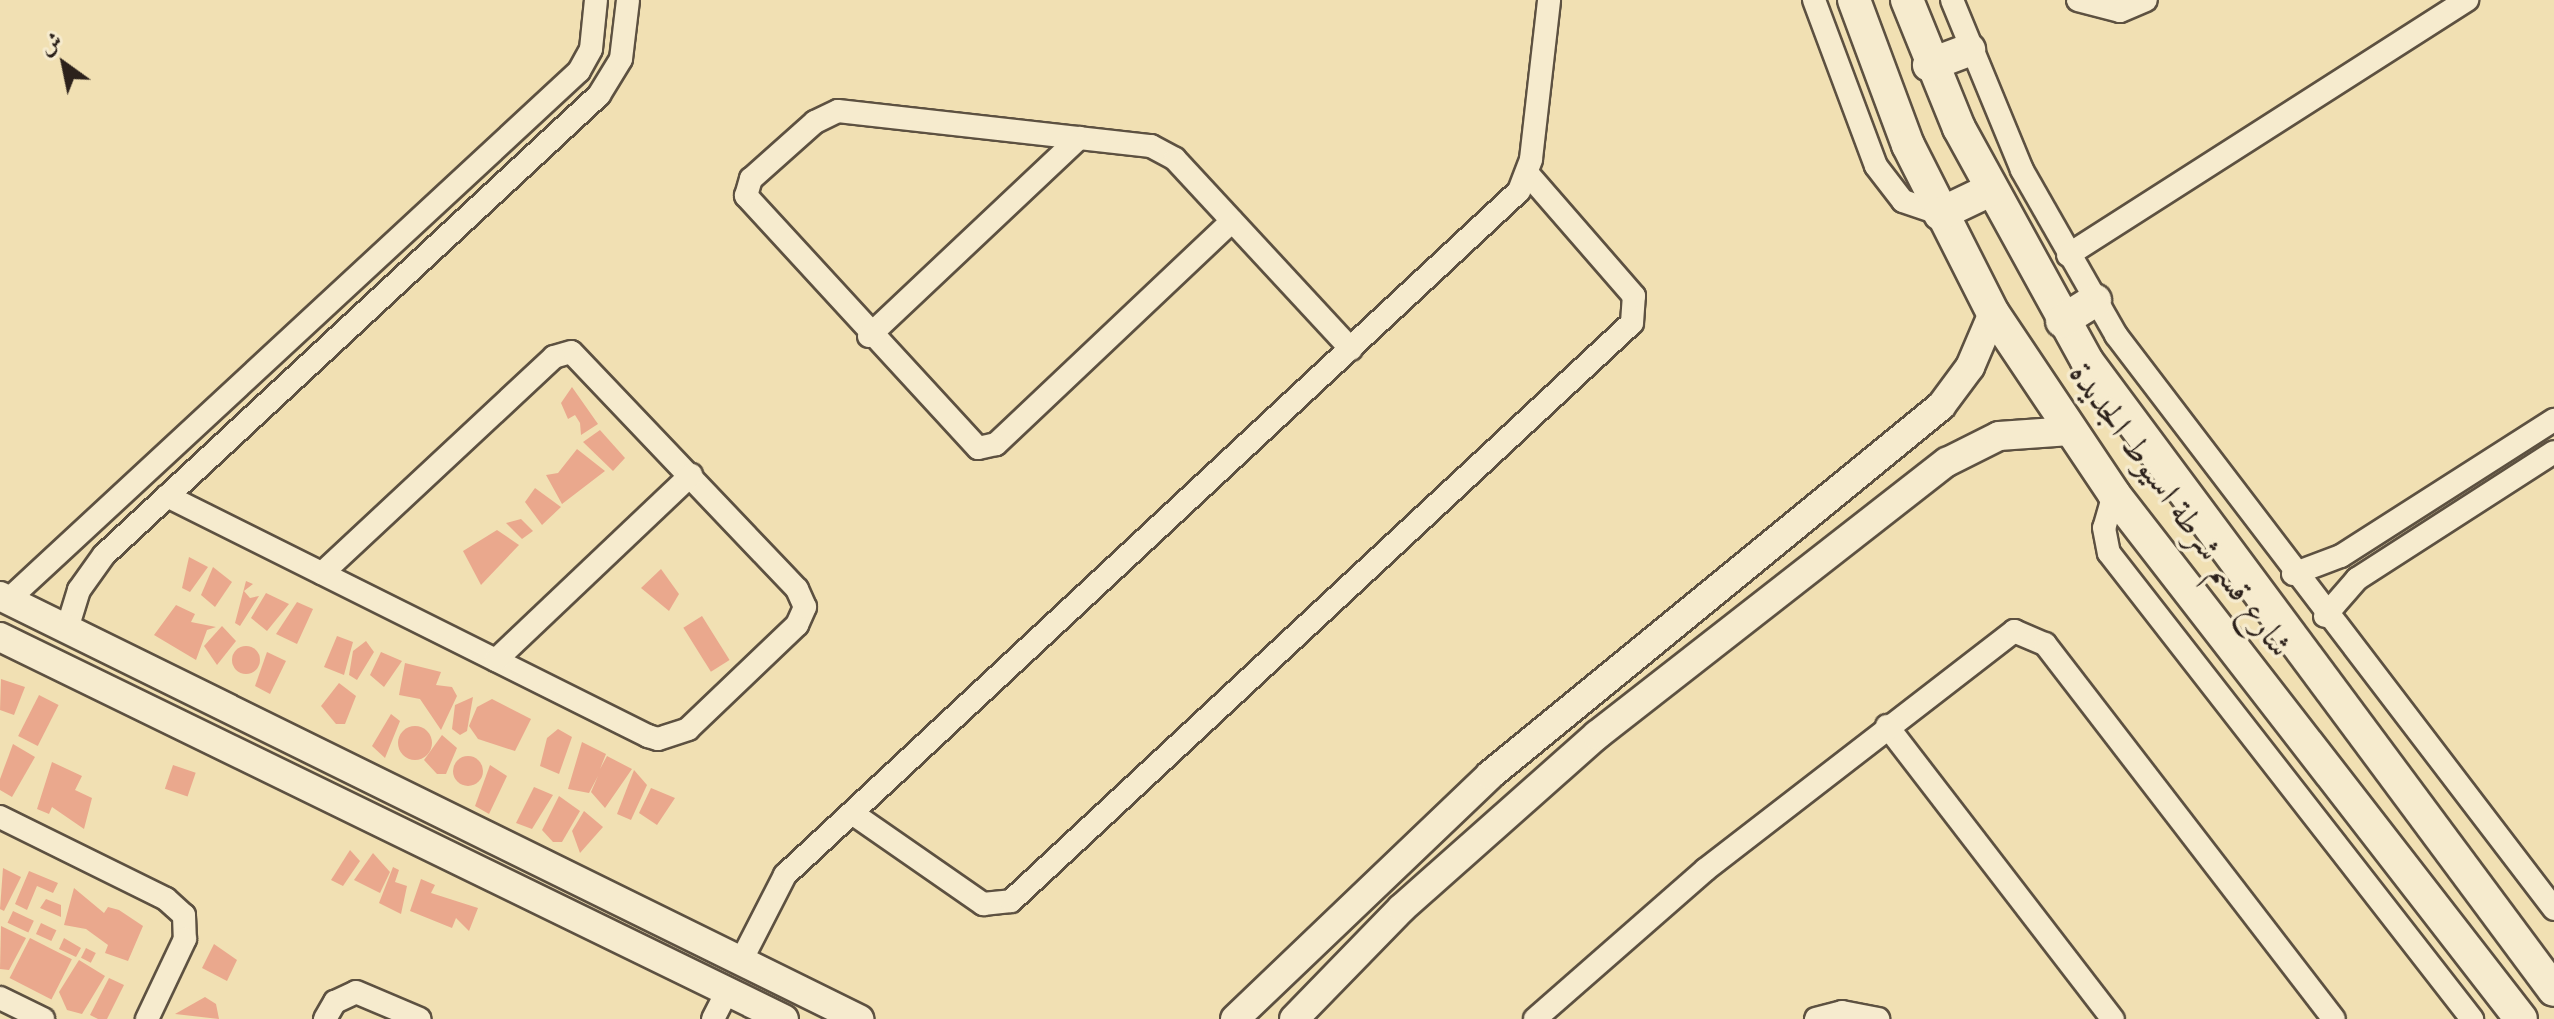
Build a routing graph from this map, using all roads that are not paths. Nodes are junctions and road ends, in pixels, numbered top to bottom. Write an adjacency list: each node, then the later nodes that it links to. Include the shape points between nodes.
1 (596, 0): 14 (street, via 591,49 579,71)
2 (628, 0): 16 (street, via 625,45 608,84)
3 (1549, 0): 15 (street)
4 (1814, 0): 18 (street, via 1876,166 1903,201)
5 (1854, 0): 18 (main road, شارع قسم شرطة اسيوط الجديدة)
6 (1907, 0): 12 (main road, شارع قسم شرطة اسيوط الجديدة)
7 (1952, 0): 11 (street)
8 (2078, 0): 9 (street, via 2120,11)
9 (2146, 0)
10 (2467, 0): 20 (street)
11 (1969, 50): 12 (main road); 20 (street)
12 (1929, 65): 17 (main road, شارع قسم شرطة اسيوط الجديدة)
13 (1079, 138): 19 (street, via 1165,152); 24 (street); 24 (street, via 838,111 815,122 751,179 749,204)
14 (487, 157): 16 (street); 34 (street)
15 (1528, 174): 25 (street, via 1513,198); 42 (street, via 1634,296 1632,323 1011,901 983,904)
16 (508, 179): 31 (street)
17 (1990, 190): 18 (main road); 23 (main road, شارع قسم شرطة اسيوط الجديدة)
18 (1940, 214): 22 (main road, شارع قسم شرطة اسيوط الجديدة)
19 (1232, 221): 24 (street, via 987,448 969,445); 25 (street)
20 (2068, 255): 21 (street)
21 (2095, 300): 23 (main road); 33 (street)
22 (1993, 313): 27 (main road, شارع قسم شرطة اسيوط الجديدة); 60 (street, via 1970,367 1941,406 1490,775)
23 (2062, 321): 44 (main road, شارع قسم شرطة اسيوط الجديدة, via 2141,439)
24 (869, 336)
25 (1351, 349): 42 (street)
26 (2554, 420): 33 (street, via 2341,556)
27 (2070, 431): 30 (main road, شارع قسم شرطة اسيوط الجديدة); 61 (street, via 1999,436 1947,462 1597,735 1402,908)
28 (2554, 452): 35 (street, via 2357,579)
29 (691, 475): 32 (street, via 580,355 562,352); 38 (street); 38 (street, via 797,589 805,607 797,625 709,709 680,736 658,739)
30 (2114, 494): 47 (main road, شارع قسم شرطة اسيوط الجديدة); 67 (street, via 2104,528 2109,553)
31 (167, 496): 32 (street); 36 (street, via 90,572)
32 (322, 573): 38 (street)
33 (2293, 574): 35 (street)
34 (4, 598): 36 (street)
35 (2325, 616): 46 (street)
36 (67, 629): 39 (street)
37 (0, 637): 40 (street)
38 (496, 660)
39 (194, 692): 40 (street); 45 (street)
40 (178, 724): 48 (street)
41 (1887, 726): 62 (street, via 1705,870); 65 (street); 66 (street, via 2003,634 2036,637)
42 (852, 813): 49 (street, via 776,885)
43 (0, 817): 54 (street, via 166,899 184,915 185,939)
44 (2471, 883): 47 (main road); 50 (main road, شارع قسم شرطة اسيوط الجديدة)
45 (598, 890): 48 (street); 49 (street)
46 (2554, 909)
47 (2437, 911): 68 (main road, شارع قسم شرطة اسيوط الجديدة)
48 (584, 922): 51 (street)
49 (741, 961): 59 (street)
50 (2554, 990)
51 (727, 991): 57 (street); 58 (street)
52 (0, 998): 53 (street)
53 (43, 1019)
54 (147, 1019)
55 (325, 1019): 56 (street, via 335,1002 356,992)
56 (420, 1019)
57 (713, 1019)
58 (784, 1019)
59 (859, 1019)
60 (1235, 1019)
61 (1294, 1019)
62 (1535, 1019)
63 (1816, 1019): 64 (street, via 1842,1012)
64 (1878, 1019)
65 (2113, 1019)
66 (2334, 1019)
67 (2472, 1019)
68 (2521, 1019)

